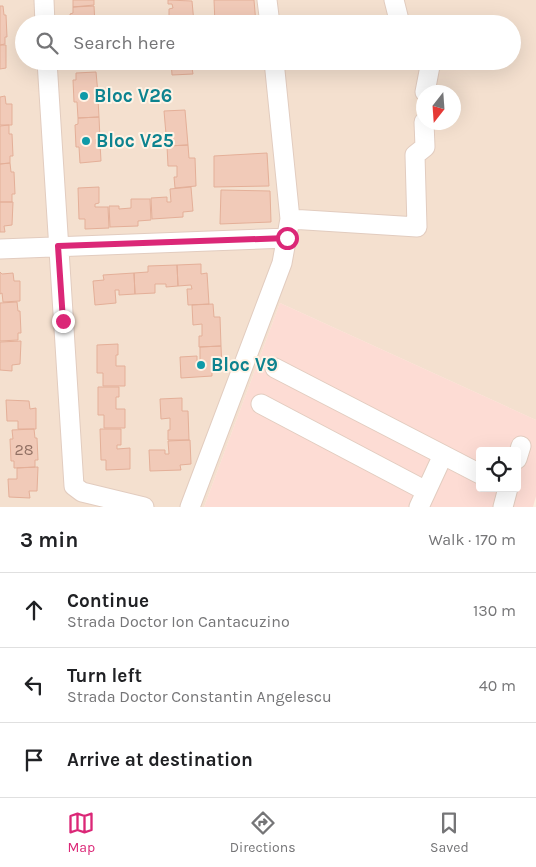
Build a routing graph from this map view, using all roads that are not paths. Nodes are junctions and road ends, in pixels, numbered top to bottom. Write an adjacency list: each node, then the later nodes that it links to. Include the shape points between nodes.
1 (44, 0): 4 (street)
2 (268, 0): 5 (street)
3 (394, 0): 6 (street)
4 (45, 15)
5 (269, 15)
6 (398, 15)
7 (48, 70): 14 (street)
8 (275, 70): 12 (street)
9 (429, 70): 10 (street)
10 (426, 85)
11 (424, 130): 12 (street, via 425,146 415,155 417,227)
12 (290, 219): 13 (street)
13 (287, 238): 14 (street); 22 (street, via 282,262)
14 (58, 246): 15 (street); 21 (street, via 74,486 82,492)
15 (0, 249)
16 (275, 368): 18 (street)
17 (261, 404): 20 (street)
18 (443, 455): 19 (street); 20 (street)
19 (476, 472)
20 (423, 499)
21 (144, 507)
22 (190, 507)

